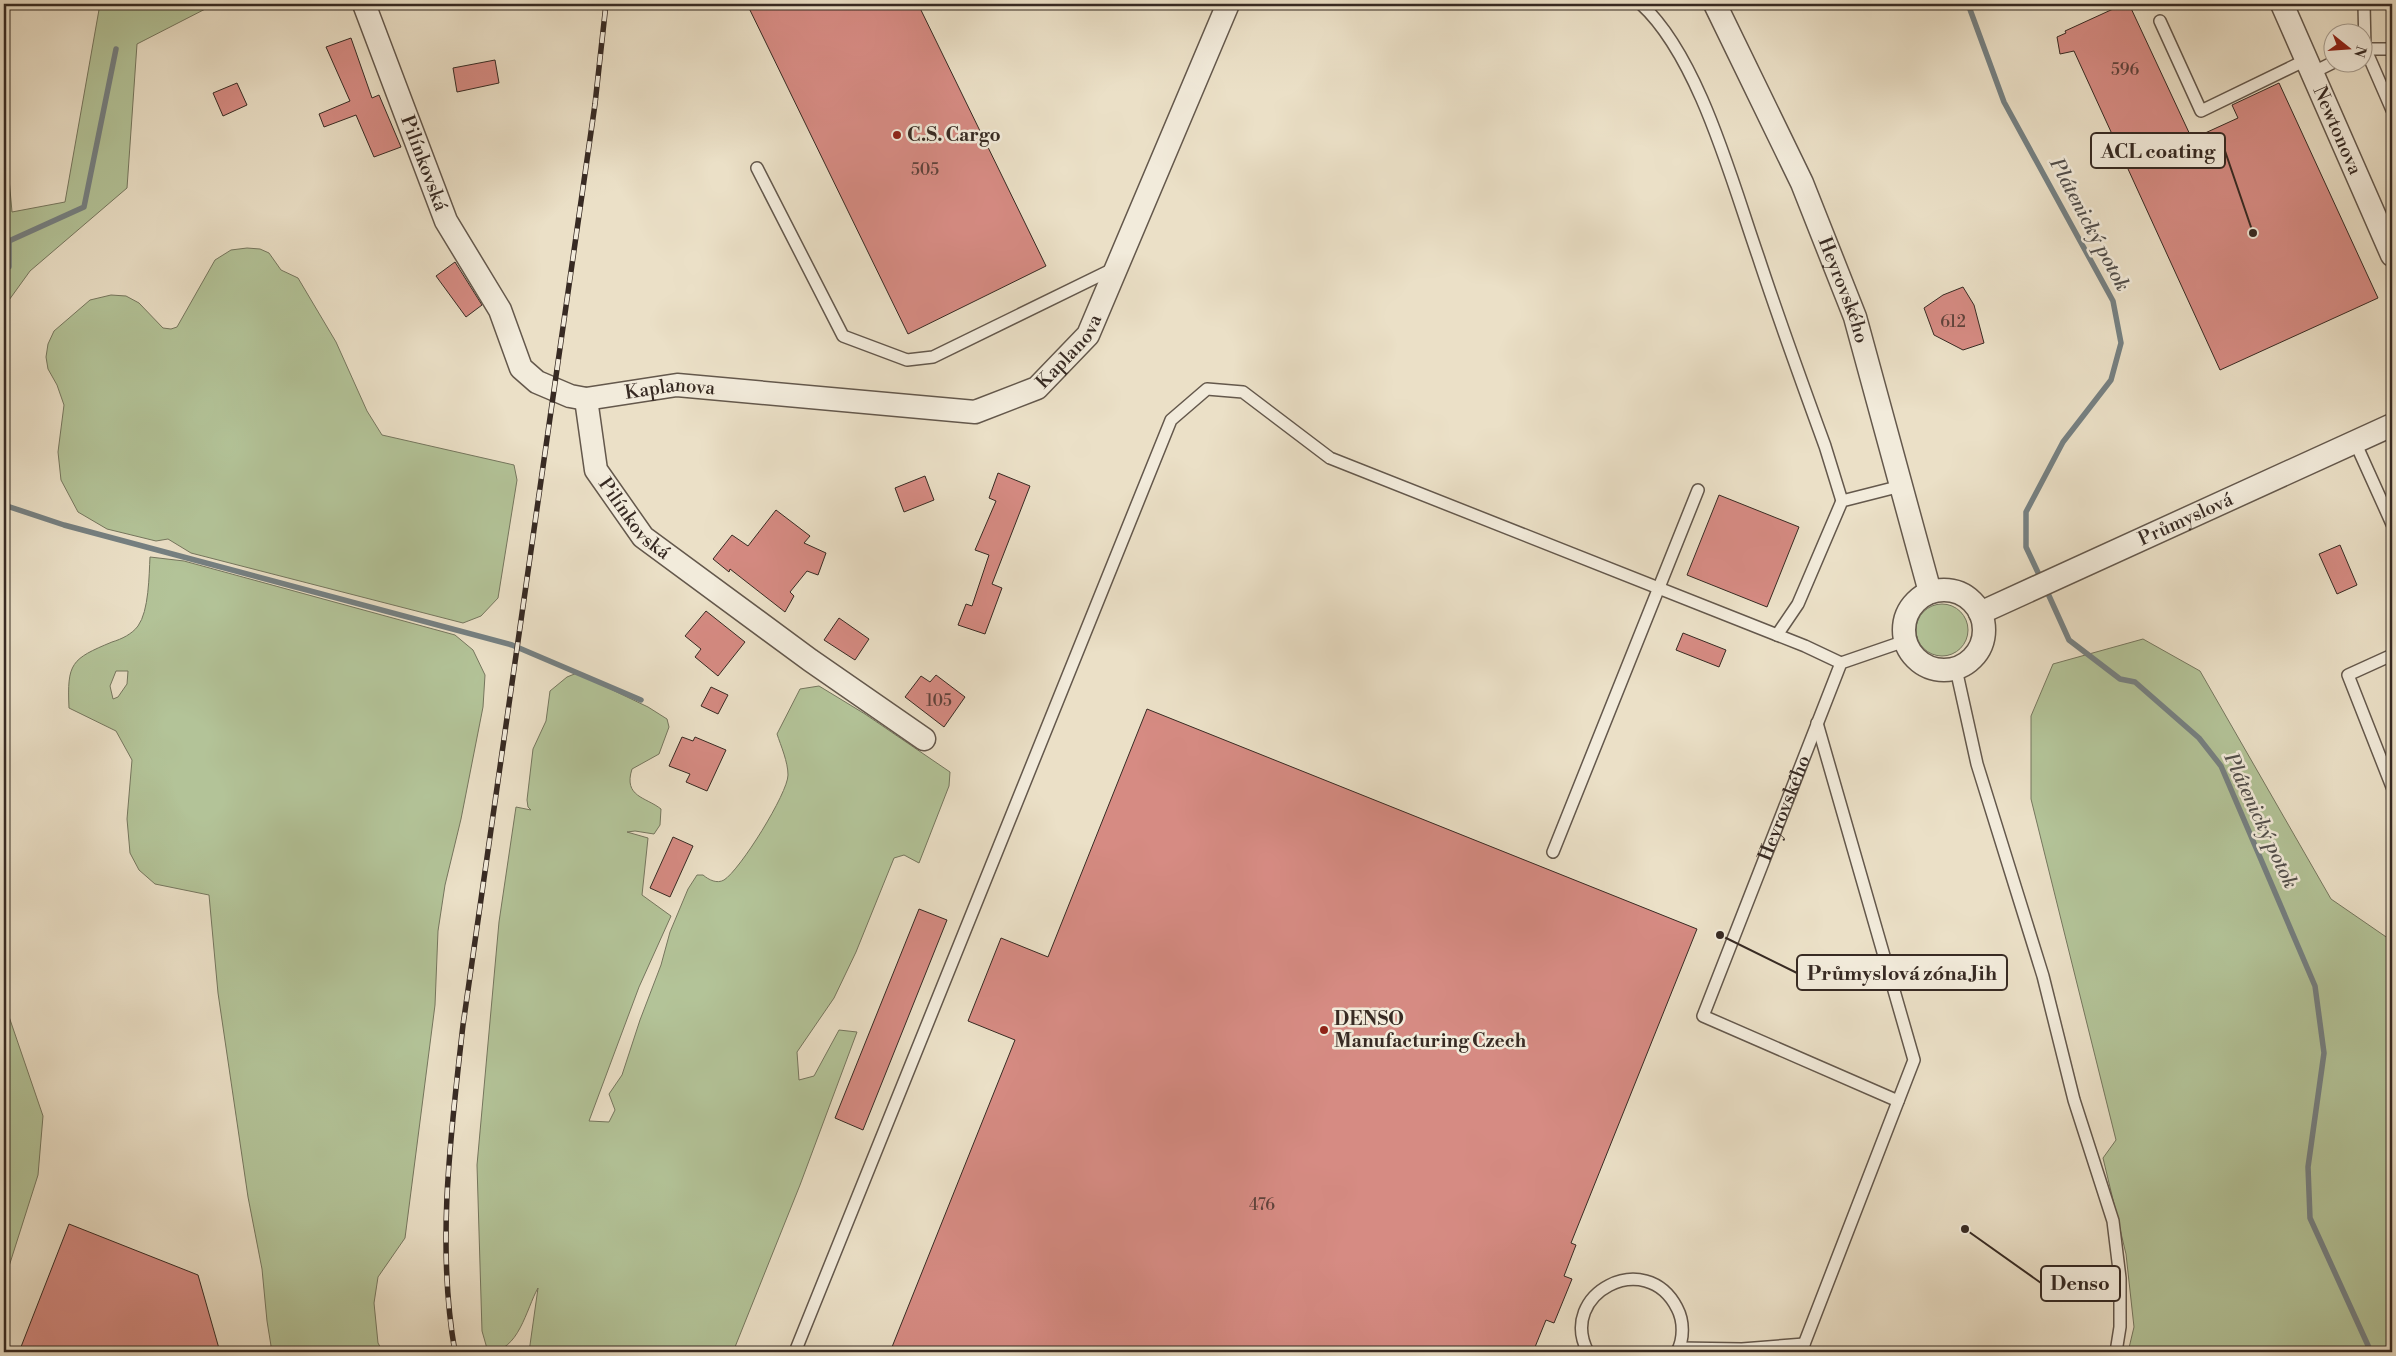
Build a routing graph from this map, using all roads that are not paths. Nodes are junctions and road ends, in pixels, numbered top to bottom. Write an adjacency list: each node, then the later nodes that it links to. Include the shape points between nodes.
1 (364, 4): 18 (street, Pilínkovská, via 446,221 500,310 521,368 537,382)
2 (1228, 4): 17 (street, Kaplanova)
3 (1641, 4): 23 (lane, via 1654,16 1678,54 1707,110)
4 (1715, 4): 21 (street, Heyrovského, via 1802,183 1855,317)
5 (2282, 4): 12 (street, Newtonova)
6 (2364, 4): 8 (lane)
7 (2160, 21): 12 (lane, via 2201,111)
8 (2364, 22)
9 (2374, 49): 10 (lane)
10 (2392, 49)
11 (2324, 64): 12 (lane)
12 (2309, 66): 16 (street, Newtonova)
13 (2374, 71): 14 (lane)
14 (2392, 110)
15 (757, 168): 17 (lane, via 843,336 907,360 933,357)
16 (2392, 256)
17 (1116, 268): 18 (street, Kaplanova, via 1088,336 1037,388 975,412 677,385)
18 (586, 399): 34 (street, Pilínkovská, via 596,470 643,537)
19 (2392, 425): 20 (street, Průmyslová)
20 (2355, 442): 24 (lane); 27 (street, Průmyslová)
21 (1901, 486): 23 (lane); 26 (street, Heyrovského)
22 (1698, 490): 25 (lane)
23 (1842, 501): 28 (lane, via 1798,604)
24 (2392, 524)
25 (1658, 588): 28 (lane); 36 (lane); 40 (lane, via 1330,458 1243,392 1207,389 1172,420)
26 (1930, 592): 27 (street, via 1945,590 1959,593 1972,601); 29 (street, via 1916,602 1906,616)
27 (1980, 613): 32 (street, via 1984,630 1980,647 1971,661)
28 (1777, 636): 31 (lane)
29 (1905, 641): 31 (lane); 32 (street, via 1912,655 1924,666)
30 (2392, 655): 35 (lane, via 2348,675)
31 (1841, 663): 33 (lane, Heyrovského)
32 (1956, 669): 42 (lane, via 1977,764 2043,976 2074,1100 2113,1221 2120,1278 2120,1327)
33 (1817, 723): 37 (lane, via 1914,1060); 37 (lane, Heyrovského, via 1703,1016)
34 (924, 739)
35 (2392, 787)
36 (1553, 852)
37 (1898, 1101): 38 (lane)
38 (1803, 1348): 39 (lane)
39 (1678, 1350): 41 (lane, via 1682,1324 1674,1301 1657,1285 1633,1279 1610,1284 1591,1300 1585,1311 1582,1335)
40 (796, 1352)
41 (1588, 1352)
42 (2116, 1352)

